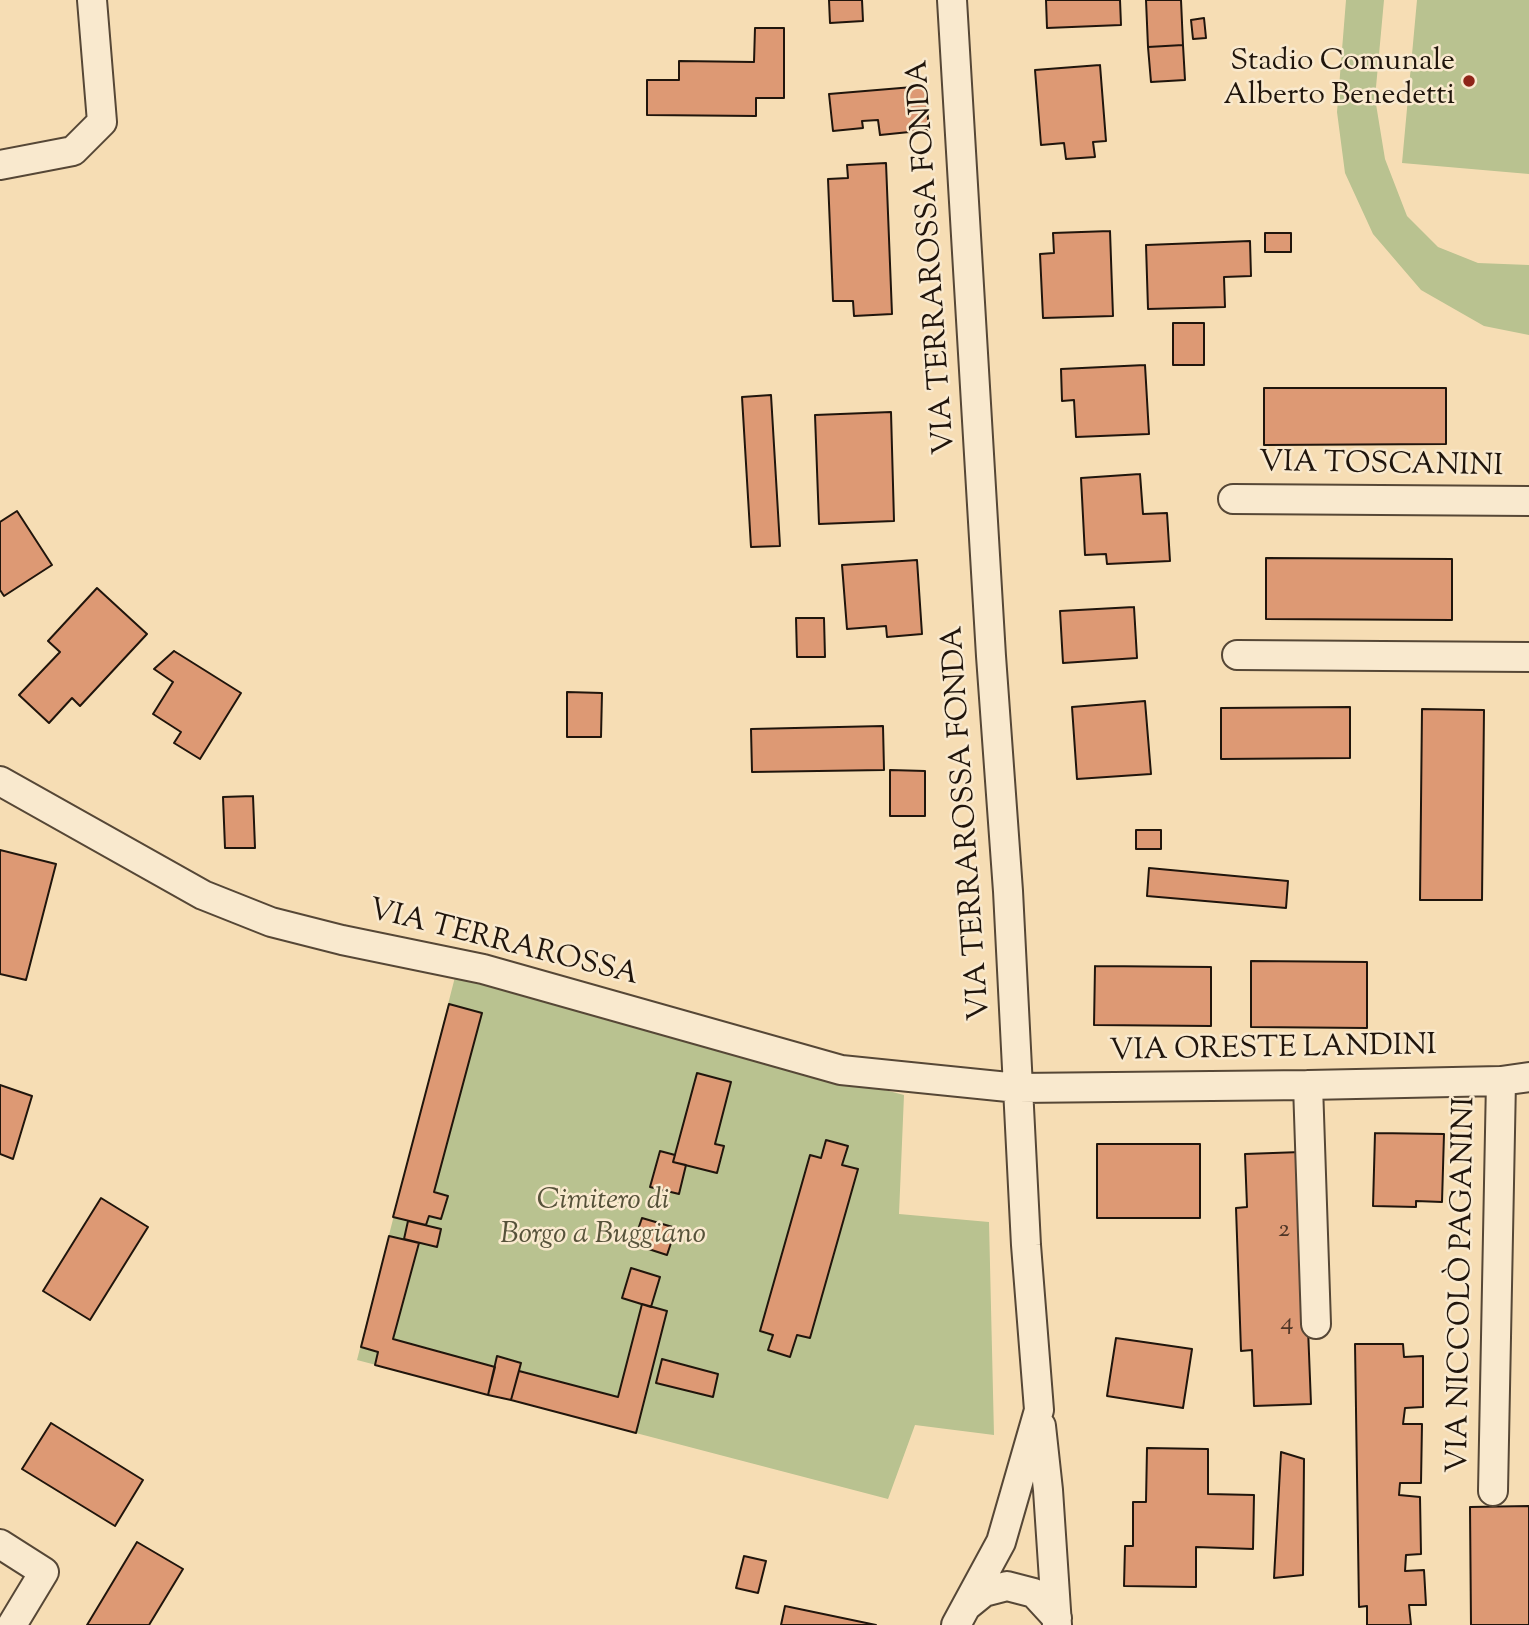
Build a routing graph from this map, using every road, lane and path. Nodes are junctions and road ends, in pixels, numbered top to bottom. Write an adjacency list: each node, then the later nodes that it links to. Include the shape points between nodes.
1 (92, 0): 3 (street, via 102,122 73,151)
2 (952, 0): 12 (street, VIA TERRAROSSA FONDA)
3 (0, 165)
4 (1233, 499): 5 (street, VIA TOSCANINI)
5 (1529, 501)
6 (1237, 655): 7 (street)
7 (1529, 657)
8 (0, 781): 12 (street, VIA TERRAROSSA, via 203,895 271,922 483,969 841,1070)
9 (1529, 1077): 10 (street, VIA ORESTE LANDINI)
10 (1501, 1081): 11 (street, VIA ORESTE LANDINI); 15 (street, VIA NICCOLÒ PAGANINI)
11 (1308, 1085): 12 (street, VIA ORESTE LANDINI); 13 (street)
12 (1018, 1088): 14 (street, VIA TERRAROSSA FONDA)
13 (1316, 1324)
14 (1039, 1410): 17 (street, VIA TERRAROSSA FONDA, via 1001,1542); 18 (street)
15 (1493, 1491)
16 (0, 1544): 19 (street, via 44,1573)
17 (962, 1615): 18 (street, via 984,1592 1007,1586 1034,1593)
18 (1057, 1621)
19 (12, 1625)

